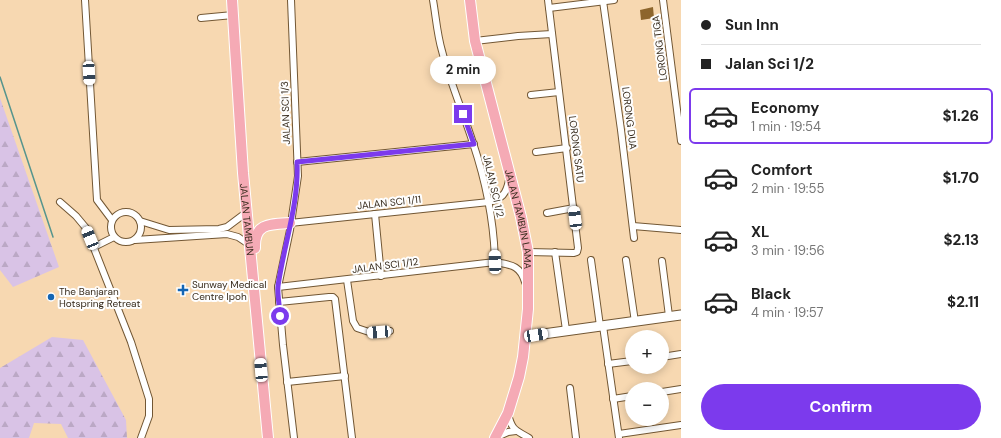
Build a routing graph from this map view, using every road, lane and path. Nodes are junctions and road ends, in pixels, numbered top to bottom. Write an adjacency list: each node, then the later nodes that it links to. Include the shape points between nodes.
1 (85, 0): 29 (street, via 97,200)
2 (232, 0): 11 (main road, JALAN TAMBUN)
3 (291, 0): 21 (street, JALAN SCI 1/3)
4 (433, 0): 18 (street, JALAN SCI 1/2, via 441,50)
5 (470, 0): 14 (main road, JALAN TAMBUN LAMA)
6 (548, 0): 10 (street, LORONG SATU)
7 (614, 0): 9 (street)
8 (663, 0): 17 (street, LORONG TIGA)
9 (603, 1): 10 (street); 32 (street, LORONG DUA)
10 (549, 8): 13 (street, LORONG SATU)
11 (233, 15): 12 (street); 26 (main road, JALAN TAMBUN)
12 (201, 18)
13 (552, 34): 14 (street); 15 (street, LORONG SATU)
14 (475, 41): 22 (main road, JALAN TAMBUN LAMA)
15 (559, 92): 16 (street); 19 (street, LORONG SATU)
16 (531, 95)
17 (681, 141)
18 (474, 144): 21 (street); 24 (street, JALAN SCI 1/2)
19 (567, 148): 20 (street); 25 (street, LORONG SATU)
20 (536, 152)
21 (297, 162): 31 (street, JALAN SCI 1/3, via 298,176)
22 (511, 175): 24 (street, via 501,198); 40 (main road, JALAN TAMBUN LAMA, via 525,231)
23 (60, 202): 38 (street, via 86,228)
24 (489, 202): 28 (street, JALAN SCI 1/11); 43 (street, JALAN SCI 1/2)
25 (574, 208): 27 (street); 39 (street, LORONG SATU, via 578,250 574,253)
26 (247, 212): 30 (street, via 227,227 219,229 169,230); 37 (main road, JALAN TAMBUN)
27 (547, 213)
28 (375, 214): 31 (street, JALAN SCI 1/11); 45 (street)
29 (112, 220): 30 (street, via 124,212 134,214); 34 (street, via 111,229)
30 (140, 221): 36 (street, via 141,231)
31 (290, 223): 47 (street, JALAN SCI 1/3); 48 (main road, via 264,226 257,231)
32 (633, 226): 33 (street); 35 (street, LORONG DUA)
33 (681, 230)
34 (114, 237): 36 (street, via 126,243); 38 (street)
35 (634, 238)
36 (135, 240): 37 (street, via 227,234)
37 (250, 244): 48 (main road, JALAN TAMBUN)
38 (94, 247): 73 (street, via 131,342 149,399 149,416)
39 (555, 252): 40 (street, LORONG SATU); 55 (street)
40 (528, 255): 49 (main road, JALAN TAMBUN LAMA)
41 (591, 260): 54 (street)
42 (626, 260): 53 (street)
43 (495, 262): 45 (street, JALAN SCI 1/12); 49 (street, via 511,265 519,270)
44 (662, 262): 52 (street)
45 (381, 276): 46 (street, JALAN SCI 1/12)
46 (347, 280): 47 (street, JALAN SCI 1/12); 56 (street, via 353,321 357,328 369,332)
47 (278, 287): 50 (street, JALAN SCI 1/3)
48 (255, 290): 74 (main road, JALAN TAMBUN)
49 (528, 293): 57 (main road, JALAN TAMBUN LAMA)
50 (279, 302): 62 (street, via 329,297 335,299); 63 (street, JALAN SCI 1/3)
51 (681, 315): 52 (street)
52 (669, 316): 53 (street)
53 (635, 322): 54 (street)
54 (601, 326): 55 (street); 61 (street)
55 (566, 330): 57 (street)
56 (390, 331)
57 (526, 335): 69 (main road, JALAN TAMBUN LAMA, via 519,378)
58 (681, 354): 59 (street)
59 (669, 355)
60 (625, 362): 61 (street)
61 (608, 364): 68 (street)
62 (345, 376): 63 (street); 76 (street)
63 (287, 382): 75 (street, JALAN SCI 1/3)
64 (570, 388): 79 (street)
65 (681, 389): 66 (street)
66 (669, 391)
67 (625, 397): 68 (street)
68 (613, 399): 72 (street)
69 (508, 413): 71 (street); 77 (main road, JALAN TAMBUN LAMA)
70 (681, 425): 72 (street)
71 (516, 431): 77 (street); 78 (street)
72 (619, 436)
73 (141, 438)
74 (270, 438)
75 (294, 438)
76 (352, 438)
77 (495, 438)
78 (529, 438)
79 (576, 438)

